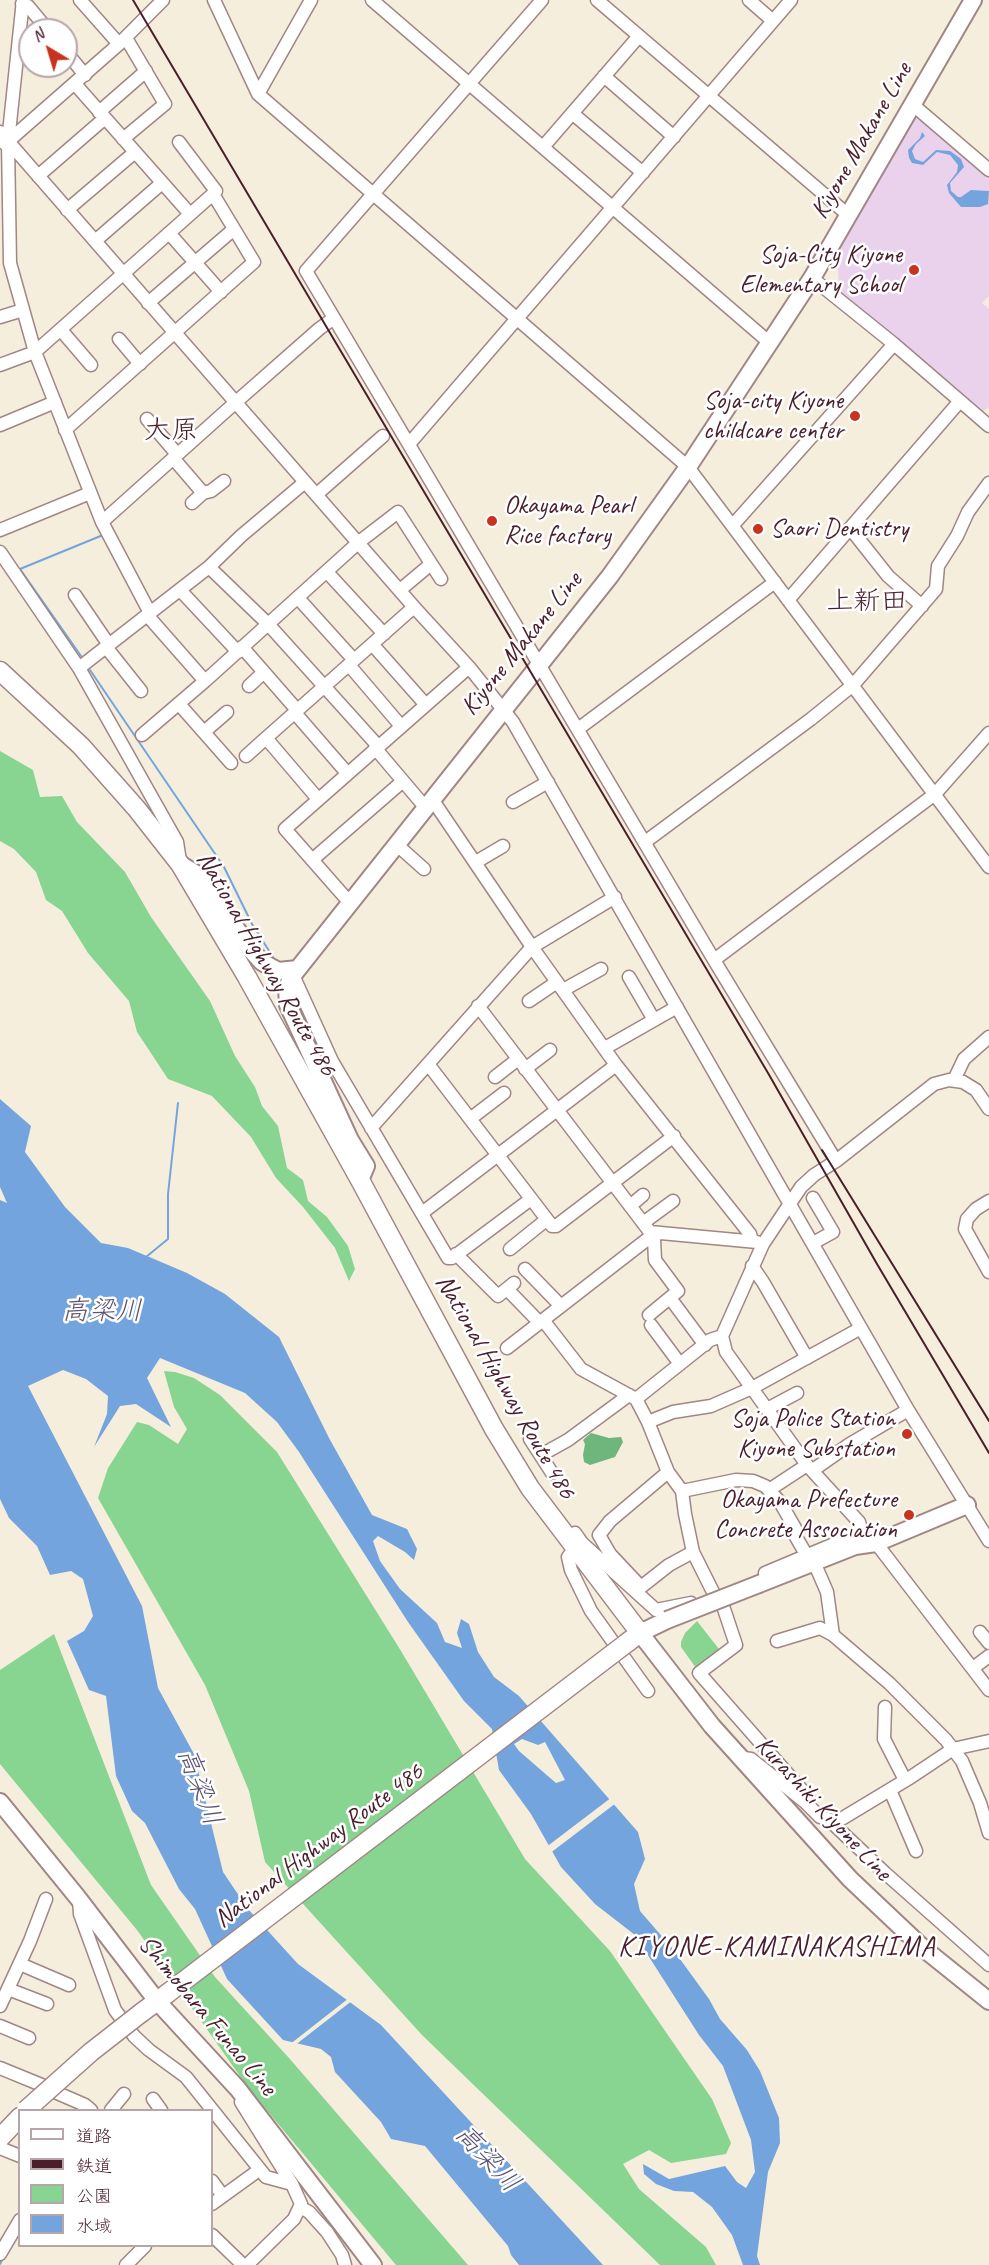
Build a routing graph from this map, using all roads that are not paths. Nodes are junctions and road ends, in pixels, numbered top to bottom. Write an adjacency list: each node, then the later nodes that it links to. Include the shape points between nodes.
1 (80, 0): 15 (street)
2 (163, 0): 15 (street)
3 (214, 0): 22 (street)
4 (311, 0): 22 (street)
5 (372, 0): 21 (street)
6 (542, 0): 21 (street)
7 (597, 0): 14 (street)
8 (749, 0): 13 (street)
9 (791, 0): 13 (street)
10 (970, 1): 24 (main road, Kiyone Makane Line)
11 (23, 2): 12 (street); 29 (street)
12 (38, 18)
13 (773, 21): 23 (street)
14 (639, 36): 19 (street); 23 (street)
15 (122, 41): 17 (street); 18 (street)
16 (78, 67): 18 (street)
17 (146, 71): 26 (street); 28 (street, via 165,104)
18 (85, 75): 20 (street)
19 (604, 76): 25 (street); 27 (street)
20 (75, 84): 26 (street); 29 (street)
21 (470, 84): 31 (street); 38 (street)
22 (258, 94): 38 (street)
23 (709, 96): 27 (street); 42 (street)
24 (912, 104): 33 (street); 42 (main road, Kiyone Makane Line)
25 (572, 113): 31 (street); 34 (street)
26 (102, 115): 28 (street); 35 (street)
27 (674, 136): 34 (street)
28 (123, 139): 32 (street)
29 (3, 141): 35 (street); 51 (street, via 10,263)
30 (179, 142): 37 (street, via 216,191)
31 (543, 147): 39 (street)
32 (135, 152): 36 (street); 40 (street)
33 (989, 170)
34 (643, 173): 39 (street)
35 (38, 176): 40 (street)
36 (162, 183): 41 (street); 45 (street)
37 (213, 194): 41 (street); 43 (street)
38 (375, 195): 53 (street, via 306,271); 54 (street)
39 (613, 207): 54 (street); 58 (street)
40 (67, 210): 45 (street)
41 (190, 214): 44 (street)
42 (847, 214): 48 (main road, Kiyone Makane Line)
43 (234, 229): 46 (street); 49 (street, via 254,262)
44 (169, 233): 46 (street); 47 (street)
45 (95, 242): 47 (street)
46 (195, 262): 49 (street); 50 (street)
47 (123, 274): 50 (street); 55 (street)
48 (812, 278): 58 (main road, Kiyone Makane Line); 59 (street)
49 (221, 292): 56 (street)
50 (148, 303): 56 (street)
51 (20, 311): 52 (street); 60 (street)
52 (0, 317)
53 (334, 318): 65 (street); 72 (street)
54 (518, 318): 72 (street); 74 (street)
55 (61, 330): 60 (street); 61 (street)
56 (175, 334): 62 (street); 65 (street)
57 (119, 339): 62 (street)
58 (770, 343): 74 (main road, Kiyone Makane Line)
59 (894, 344): 64 (street); 83 (street)
60 (33, 353): 63 (street); 66 (street)
61 (91, 364)
62 (140, 364): 70 (street)
63 (0, 365)
64 (960, 401): 68 (street); 84 (street)
65 (236, 402): 73 (street); 76 (street)
66 (52, 403): 69 (street); 70 (street)
67 (147, 419): 73 (street)
68 (986, 419)
69 (0, 425)
70 (65, 430): 79 (street)
71 (382, 436): 80 (street)
72 (409, 444): 107 (street)
73 (175, 456): 78 (street); 82 (street)
74 (688, 467): 83 (street); 107 (main road, Kiyone Makane Line, via 610,576)
75 (224, 481): 78 (street)
76 (305, 482): 80 (street); 89 (street)
77 (989, 483): 98 (street, via 938,566 936,589)
78 (203, 493): 81 (street)
79 (88, 494): 82 (street); 85 (street)
80 (317, 494): 86 (street)
81 (192, 503)
82 (102, 522): 100 (street)
83 (733, 525): 92 (street)
84 (850, 528): 97 (street); 98 (street, via 888,576)
85 (0, 530)
86 (359, 542): 88 (street, via 398,512); 90 (street); 94 (street)
87 (0, 552): 108 (street)
88 (431, 564): 91 (street); 94 (street)
89 (209, 567): 93 (street); 101 (street)
90 (327, 572): 96 (street); 102 (street)
91 (441, 579)
92 (775, 582): 97 (street); 123 (street)
93 (180, 590): 100 (street); 105 (street)
94 (400, 590): 99 (street)
95 (75, 595): 104 (street)
96 (298, 598): 101 (street); 106 (street)
97 (788, 600): 113 (street)
98 (922, 606): 113 (street)
99 (414, 607): 102 (street); 109 (street)
100 (148, 614): 104 (street); 112 (street)
101 (268, 624): 105 (street); 115 (street)
102 (384, 634): 103 (street)
103 (372, 644): 106 (street); 118 (street)
104 (107, 646): 108 (street); 116 (street)
105 (240, 650): 111 (street); 112 (street)
106 (351, 663): 115 (street); 122 (street)
107 (539, 665): 119 (main road, Kiyone Makane Line); 123 (street)
108 (79, 668): 138 (street)
109 (469, 668): 118 (street); 119 (street)
110 (0, 671): 144 (highway, National Highway Route 486, via 81,746)
111 (264, 672): 114 (street); 121 (street)
112 (205, 681): 117 (street)
113 (853, 685): 134 (street); 139 (street)
114 (249, 686)
115 (325, 686): 121 (street); 128 (street)
116 (141, 691)
117 (178, 704): 124 (street); 126 (street)
118 (426, 705): 122 (street)
119 (503, 709): 133 (street); 137 (main road, Kiyone Makane Line)
120 (227, 712): 124 (street)
121 (296, 712): 127 (street); 131 (street)
122 (401, 726): 128 (street)
123 (578, 729): 139 (street)
124 (204, 732): 130 (street)
125 (989, 733): 134 (street)
126 (142, 735)
127 (266, 738): 129 (street); 135 (street)
128 (377, 747): 131 (street); 132 (street)
129 (246, 756)
130 (231, 763)
131 (347, 773): 135 (street)
132 (403, 781): 137 (street); 142 (street)
133 (548, 782): 136 (street); 148 (street)
134 (935, 794): 145 (street); 151 (street)
135 (318, 799): 142 (street, via 285,829)
136 (513, 802)
137 (428, 803): 140 (main road, Kiyone Makane Line); 143 (street)
138 (177, 842): 144 (street); 147 (street)
139 (645, 842): 151 (street)
140 (396, 844): 146 (street); 149 (main road, Kiyone Makane Line)
141 (503, 846): 143 (street)
142 (312, 860): 149 (street)
143 (476, 862): 150 (street)
144 (180, 864): 147 (main road); 178 (highway, National Highway Route 486)
145 (989, 867)
146 (424, 869)
147 (200, 876): 152 (main road, via 251,950)
148 (615, 897): 150 (street); 160 (street)
149 (350, 903): 154 (main road, Kiyone Makane Line)
150 (532, 947): 156 (street); 159 (street)
151 (714, 960): 177 (street)
152 (268, 966): 154 (main road); 158 (main road)
153 (601, 969): 156 (street)
154 (295, 972): 158 (main road, Kiyone Makane Line, via 288,987); 174 (street, via 332,1061)
155 (629, 977): 161 (street)
156 (560, 986): 157 (street); 163 (street)
157 (529, 1001)
158 (288, 1005): 178 (main road, via 350,1140 366,1166)
159 (478, 1006): 165 (street); 166 (street)
160 (677, 1007): 161 (street); 185 (street)
161 (654, 1020): 163 (street)
162 (989, 1036): 169 (street, via 961,1062)
163 (605, 1048): 167 (street)
164 (550, 1050): 166 (street)
165 (428, 1064): 173 (street); 174 (street)
166 (522, 1064): 168 (street); 172 (street)
167 (616, 1065): 172 (street); 175 (street)
168 (495, 1077)
169 (954, 1080): 171 (street, via 976,1090); 177 (street, via 934,1084)
170 (504, 1093): 173 (street)
171 (989, 1109)
172 (557, 1110): 176 (street); 179 (street)
173 (470, 1119): 176 (street)
174 (371, 1128): 187 (street)
175 (674, 1136): 179 (street); 191 (street)
176 (497, 1155): 182 (street); 187 (street)
177 (836, 1161): 185 (street, via 814,1175)
178 (360, 1180): 218 (highway, National Highway Route 486, via 494,1429)
179 (612, 1183): 186 (street); 188 (street, via 556,1226)
180 (643, 1195): 186 (street)
181 (813, 1198): 192 (street, via 832,1232)
182 (531, 1199): 188 (street); 194 (street)
183 (673, 1200): 189 (street)
184 (989, 1201): 197 (street, via 967,1219 965,1229)
185 (790, 1202): 191 (street); 192 (street)
186 (630, 1206): 189 (street)
187 (422, 1213): 194 (street, via 448,1258)
188 (546, 1220): 193 (street)
189 (643, 1223): 190 (street)
190 (655, 1234): 191 (street); 198 (street, via 655,1260 678,1291); 199 (street)
191 (757, 1242): 195 (street)
192 (813, 1243): 201 (street)
193 (510, 1249)
194 (456, 1254): 200 (street, via 498,1296 511,1286)
195 (752, 1266): 202 (street); 205 (street)
196 (525, 1269): 199 (street)
197 (988, 1269)
198 (670, 1298): 203 (street); 206 (street, via 650,1320)
199 (561, 1306): 200 (street)
200 (541, 1321): 204 (street); 209 (street, via 581,1369)
201 (861, 1328): 205 (street); 211 (street)
202 (722, 1336): 203 (street); 207 (street, via 724,1348)
203 (705, 1345): 206 (street)
204 (507, 1348)
205 (807, 1358): 207 (street)
206 (680, 1364): 209 (street)
207 (752, 1388): 210 (street); 212 (street, via 711,1406 674,1412)
208 (797, 1394): 210 (street)
209 (632, 1397): 212 (street); 214 (street)
210 (767, 1409): 215 (street)
211 (908, 1410): 215 (street); 221 (street)
212 (648, 1422): 216 (street)
213 (530, 1439): 214 (street)
214 (542, 1455): 217 (street)
215 (810, 1468): 219 (street); 223 (street, via 859,1522)
216 (668, 1472): 220 (street); 228 (street, via 599,1534)
217 (552, 1473)
218 (530, 1488): 224 (highway, National Highway Route 486); 228 (street, via 543,1496 582,1543)
219 (769, 1490): 220 (street, via 742,1480); 226 (street, via 795,1528 792,1530)
220 (682, 1491): 225 (street)
221 (968, 1505): 222 (street); 223 (main road)
222 (989, 1541)
223 (870, 1543): 226 (street, via 846,1539); 227 (street, via 855,1554); 234 (main road, bridge, via 667,1620); 238 (street)
224 (575, 1548): 234 (highway, National Highway Route 486); 240 (street, via 568,1557 571,1570 591,1611)
225 (693, 1552): 228 (street); 229 (street)
226 (807, 1556): 229 (street)
227 (817, 1569): 231 (street); 233 (street, via 827,1592)
228 (638, 1589): 230 (street, via 656,1610)
229 (714, 1594): 230 (street)
230 (685, 1606): 231 (street, via 690,1620)
231 (723, 1606): 248 (street, via 736,1645 699,1673)
232 (980, 1632): 236 (street)
233 (833, 1635): 235 (street, via 824,1628 814,1628); 243 (street, via 889,1683)
234 (634, 1637): 244 (main road, Kurashiki Kiyone Line, via 664,1666); 257 (highway, National Highway Route 486, bridge)
235 (777, 1641)
236 (989, 1643)
237 (989, 1656): 238 (street)
238 (973, 1668): 239 (street)
239 (989, 1689)
240 (648, 1691)
241 (885, 1707): 245 (street, via 884,1739)
242 (989, 1741): 243 (street)
243 (953, 1749): 245 (street); 249 (street, via 980,1803)
244 (740, 1758): 248 (street, via 751,1759); 258 (main road, Kurashiki Kiyone Line, via 858,1887 923,1948)
245 (906, 1780): 246 (street)
246 (890, 1790): 248 (street); 250 (street)
247 (0, 1802): 251 (main road, Shimobara Funao Line)
248 (831, 1822): 253 (street)
249 (989, 1833)
250 (916, 1851)
251 (78, 1898): 257 (main road, Shimobara Funao Line); 261 (street, via 80,1914 115,2010)
252 (46, 1899): 254 (street)
253 (986, 1958)
254 (20, 1964): 255 (street); 256 (street)
255 (69, 1985)
256 (8, 1989): 259 (street); 260 (street)
257 (163, 1997): 266 (main road, Shimobara Funao Line); 270 (highway, National Highway Route 486, bridge, via 91,2052)
258 (989, 2001)
259 (46, 2004)
260 (0, 2006)
261 (122, 2019): 265 (street); 274 (street, via 141,2043 186,2077)
262 (0, 2026): 263 (street)
263 (29, 2038)
264 (0, 2068): 265 (street)
265 (47, 2088): 269 (street); 271 (street)
266 (238, 2090): 284 (street, via 246,2112); 295 (main road, Shimobara Funao Line)
267 (124, 2094): 272 (street)
268 (153, 2099): 273 (street)
269 (22, 2109)
270 (27, 2109)
271 (86, 2109)
272 (112, 2109)
273 (160, 2109)
274 (211, 2109)
275 (213, 2111): 282 (street)
276 (18, 2112): 278 (street)
277 (18, 2119): 279 (highway)
278 (0, 2127)
279 (0, 2138)
280 (0, 2148): 281 (street)
281 (18, 2155)
282 (259, 2170): 284 (street); 285 (street)
283 (213, 2182): 285 (street)
284 (292, 2184): 287 (street)
285 (223, 2196): 286 (street)
286 (213, 2203)
287 (300, 2207): 293 (street, via 294,2218); 294 (street, via 327,2232)
288 (18, 2223): 291 (street)
289 (213, 2236): 293 (street)
290 (144, 2247): 292 (street)
291 (0, 2254)
292 (126, 2265)
293 (245, 2265)
294 (345, 2265)
295 (373, 2265)

